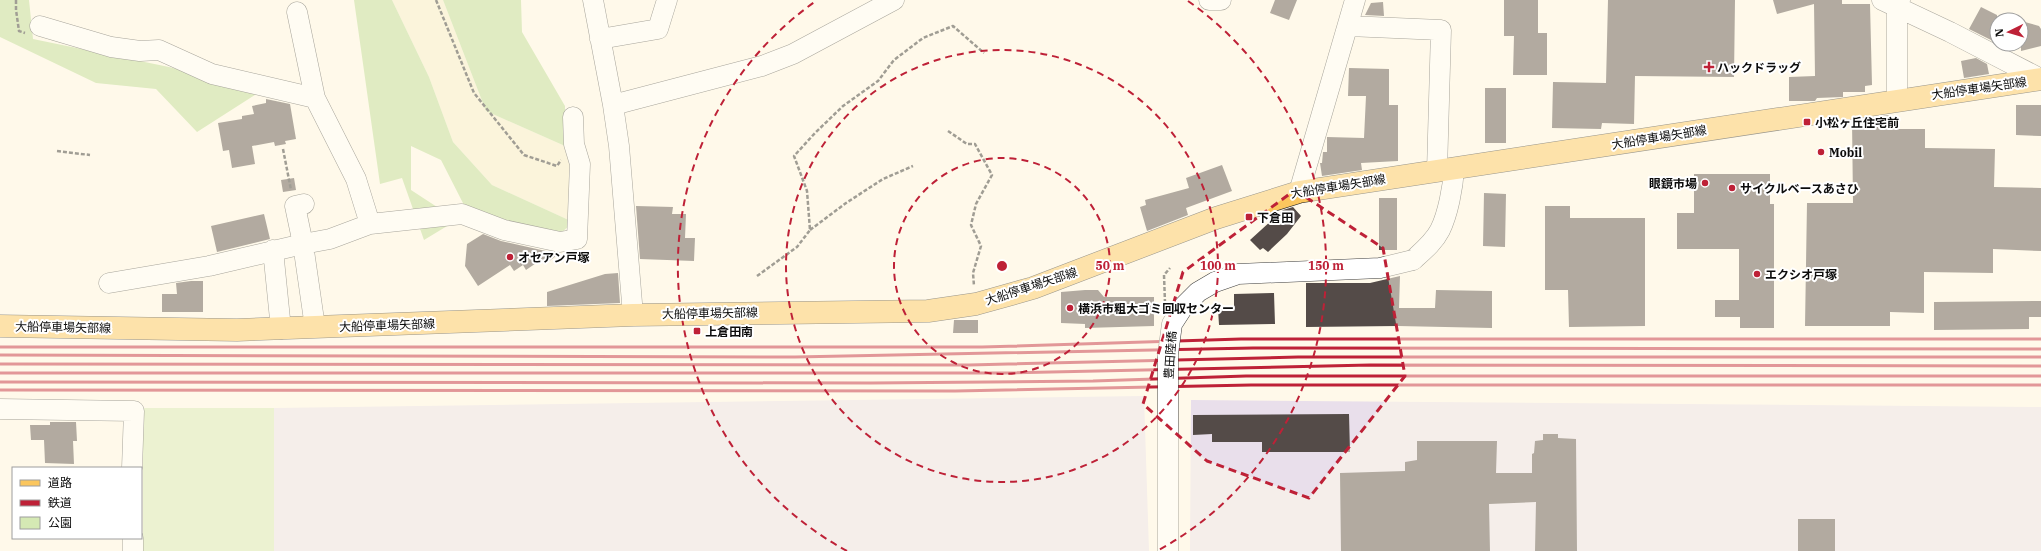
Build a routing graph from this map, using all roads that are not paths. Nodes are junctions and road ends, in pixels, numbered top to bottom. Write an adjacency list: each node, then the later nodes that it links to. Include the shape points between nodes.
1 (593, 0): 11 (street)
2 (667, 0): 11 (street, via 658,29)
3 (894, 0): 15 (street, via 800,51 762,66)
4 (1209, 0): 5 (street)
5 (1221, 0)
6 (1355, 0): 10 (street)
7 (1893, 2): 12 (street); 14 (street)
8 (297, 12): 13 (street)
9 (40, 26): 13 (street, via 111,47 140,51 159,50 212,74)
10 (1348, 26): 17 (street, via 1441,30); 18 (street)
11 (600, 39): 15 (street)
12 (2041, 79): 14 (main road, 大船停車場矢部線)
13 (315, 98): 20 (street, via 356,179)
14 (1897, 100): 17 (main road, 大船停車場矢部線)
15 (613, 105): 24 (street)
16 (573, 117): 20 (street, via 574,144 580,164 577,239 560,242 504,230 462,214)
17 (1445, 170): 18 (main road, 大船停車場矢部線); 32 (street, 豊田陸橋, bridge, via 1453,187 1440,230 1427,248 1413,260 1380,268 1238,274 1215,282 1198,292 1183,307 1172,324 1168,354)
18 (1299, 192): 24 (main road, 大船停車場矢部線, via 1216,218 1040,285 976,304 928,311)
19 (299, 205): 21 (street)
20 (370, 224): 21 (street, via 330,239)
21 (303, 244): 22 (street); 26 (street)
22 (273, 250): 23 (street, via 209,266); 27 (street)
23 (109, 283)
24 (634, 315): 26 (main road, 大船停車場矢部線)
25 (0, 326): 27 (main road, 大船停車場矢部線)
26 (315, 327): 27 (main road, 大船停車場矢部線)
27 (281, 329)
28 (0, 409): 29 (street, via 134,411)
29 (132, 467)
30 (133, 539): 31 (street)
31 (133, 551)
32 (1168, 551)

